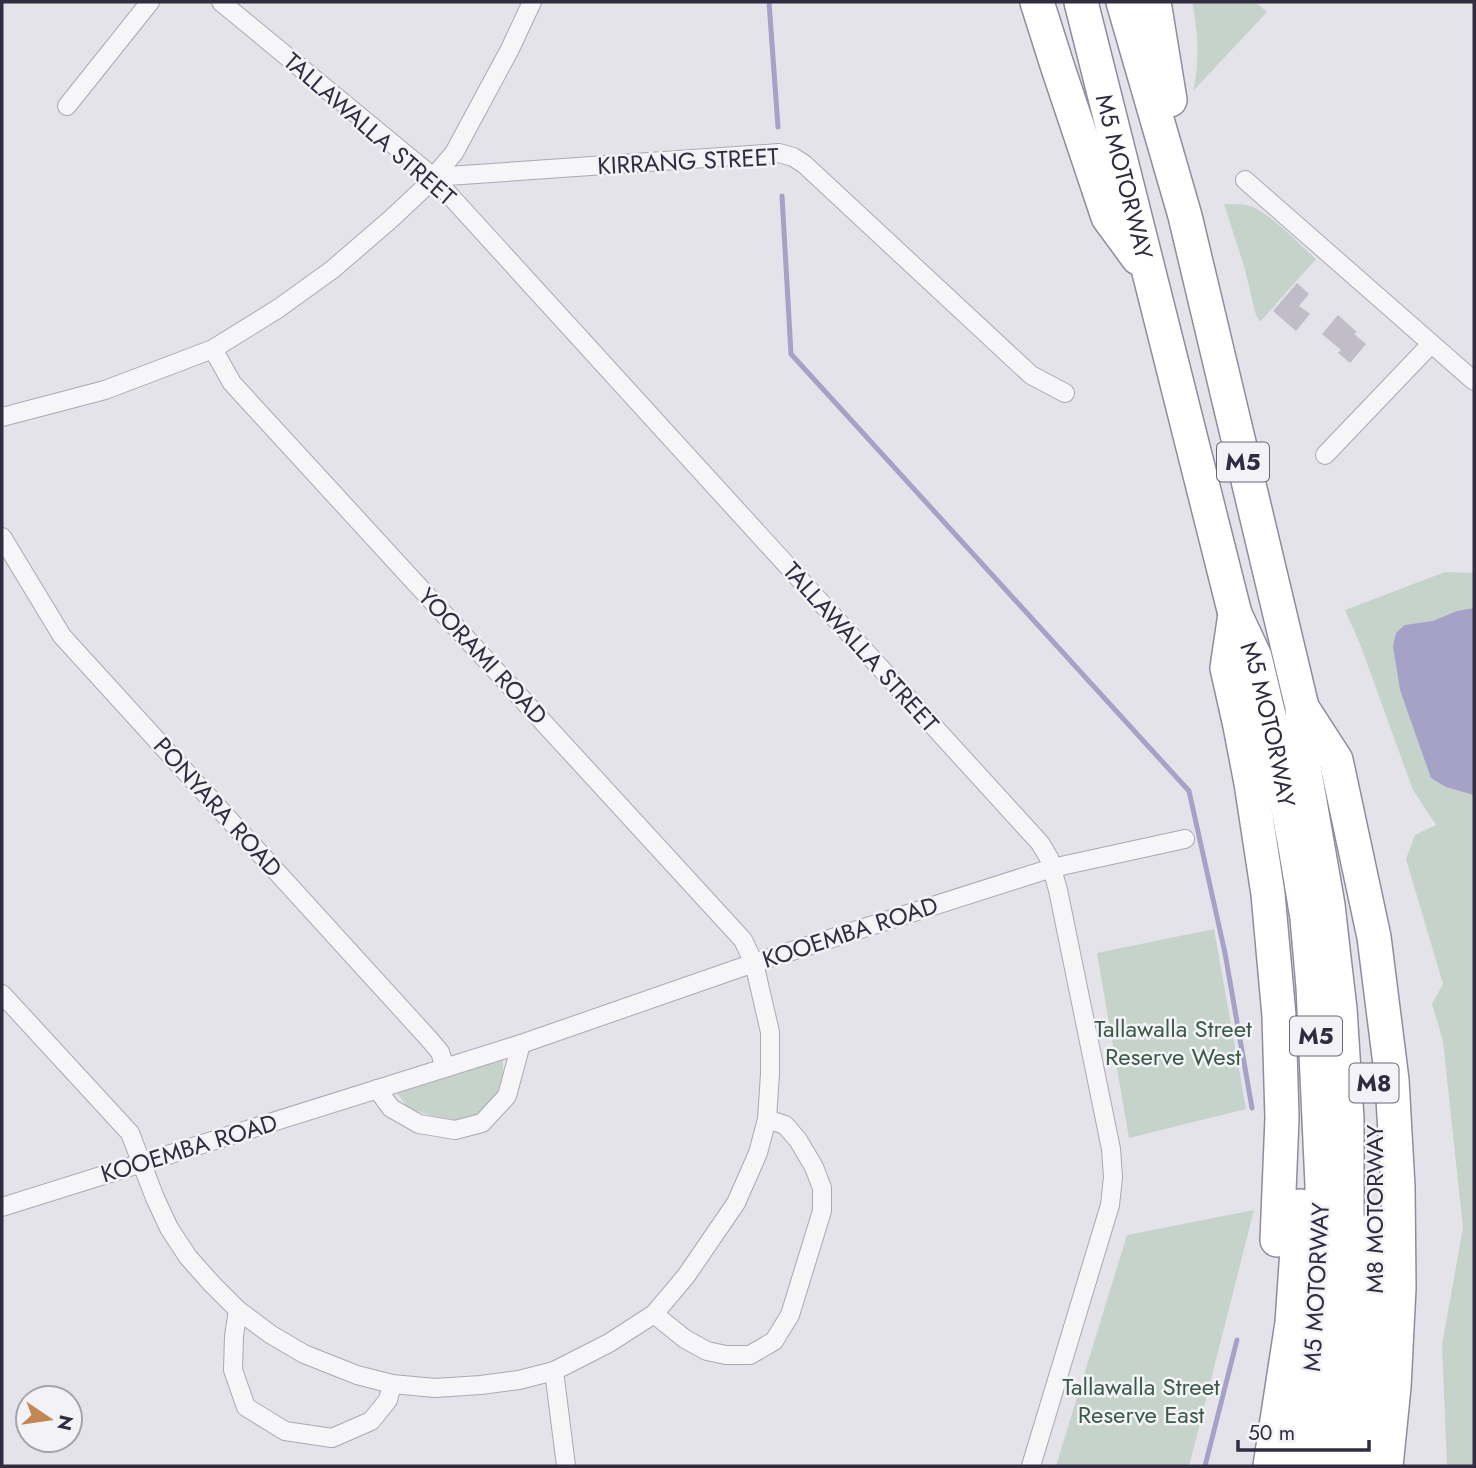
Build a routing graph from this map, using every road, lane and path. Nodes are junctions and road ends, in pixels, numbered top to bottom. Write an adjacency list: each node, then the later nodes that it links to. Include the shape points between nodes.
1 (150, 2): 8 (street)
2 (221, 2): 9 (street, TALLAWALLA STREET)
3 (532, 2): 9 (street, via 454,153)
4 (1037, 2): 12 (highway, via 1108,217)
5 (1081, 2): 12 (highway, M5 MOTORWAY / M5)
6 (1123, 2): 11 (highway, M5 MOTORWAY / M5)
7 (1154, 2): 11 (highway)
8 (66, 106)
9 (433, 177): 14 (street, via 333,269); 16 (street, KIRRANG STREET, via 779,153 793,157 1031,375); 23 (street, TALLAWALLA STREET, via 1040,844)
10 (1245, 180): 13 (street)
11 (1185, 216): 21 (highway, M5 MOTORWAY / M5)
12 (1148, 271): 20 (highway, M5 MOTORWAY / M5)
13 (1431, 344): 15 (street); 18 (street)
14 (213, 349): 17 (street, via 106,390); 24 (street, YOORAMI ROAD, via 232,383 729,923)
15 (1474, 381)
16 (1065, 393)
17 (2, 417)
18 (1325, 455)
19 (2, 537): 27 (street, PONYARA ROAD, via 62,636 429,1039)
20 (1235, 614): 38 (highway, via 1227,668 1268,894 1282,1118 1270,1334); 39 (highway, via 1239,664 1285,892 1298,1034 1297,1270); 40 (highway, M5 MOTORWAY / M5, via 1255,657 1277,749 1307,918 1313,987 1321,1254)
21 (1302, 707): 41 (highway, M5 MOTORWAY / M5, via 1304,767 1340,1009 1347,1119 1339,1363); 42 (highway, M8 MOTORWAY / M8, via 1324,763 1337,823 1373,1073 1377,1253); 43 (highway, via 1336,760 1374,937 1391,1068 1399,1288)
22 (1185, 839): 23 (street, KOOEMBA ROAD)
23 (1052, 868): 24 (street, KOOEMBA ROAD); 37 (street, TALLAWALLA STREET, via 1113,1177 1110,1205)
24 (754, 963): 26 (street, KOOEMBA ROAD); 29 (street, YOORAMI ROAD, via 769,1032)
25 (2, 994): 30 (street, YOORAMI ROAD, via 130,1133)
26 (521, 1044): 27 (street, KOOEMBA ROAD); 28 (street, via 507,1096 482,1123 455,1130 419,1124 390,1108)
27 (445, 1068): 28 (street, KOOEMBA ROAD)
28 (377, 1089): 30 (street, KOOEMBA ROAD)
29 (767, 1119): 33 (street, YOORAMI ROAD, via 736,1203 708,1247); 33 (street, via 785,1125 798,1140 822,1188 822,1211 790,1315 774,1341 750,1355 726,1355 706,1351)
30 (142, 1163): 31 (street, KOOEMBA ROAD); 32 (street, YOORAMI ROAD, via 169,1228 188,1257)
31 (2, 1208)
32 (237, 1310): 35 (street, YOORAMI ROAD, via 304,1354); 35 (street, via 233,1370 246,1407 285,1432 332,1438 371,1421 388,1400)
33 (654, 1314): 34 (street, YOORAMI ROAD)
34 (554, 1371): 35 (street, YOORAMI ROAD, via 481,1385 435,1388); 36 (street)
35 (392, 1384)
36 (566, 1466)
37 (1031, 1466)
38 (1247, 1466)
39 (1270, 1466)
40 (1300, 1466)
41 (1327, 1466)
42 (1359, 1466)
43 (1385, 1466)

